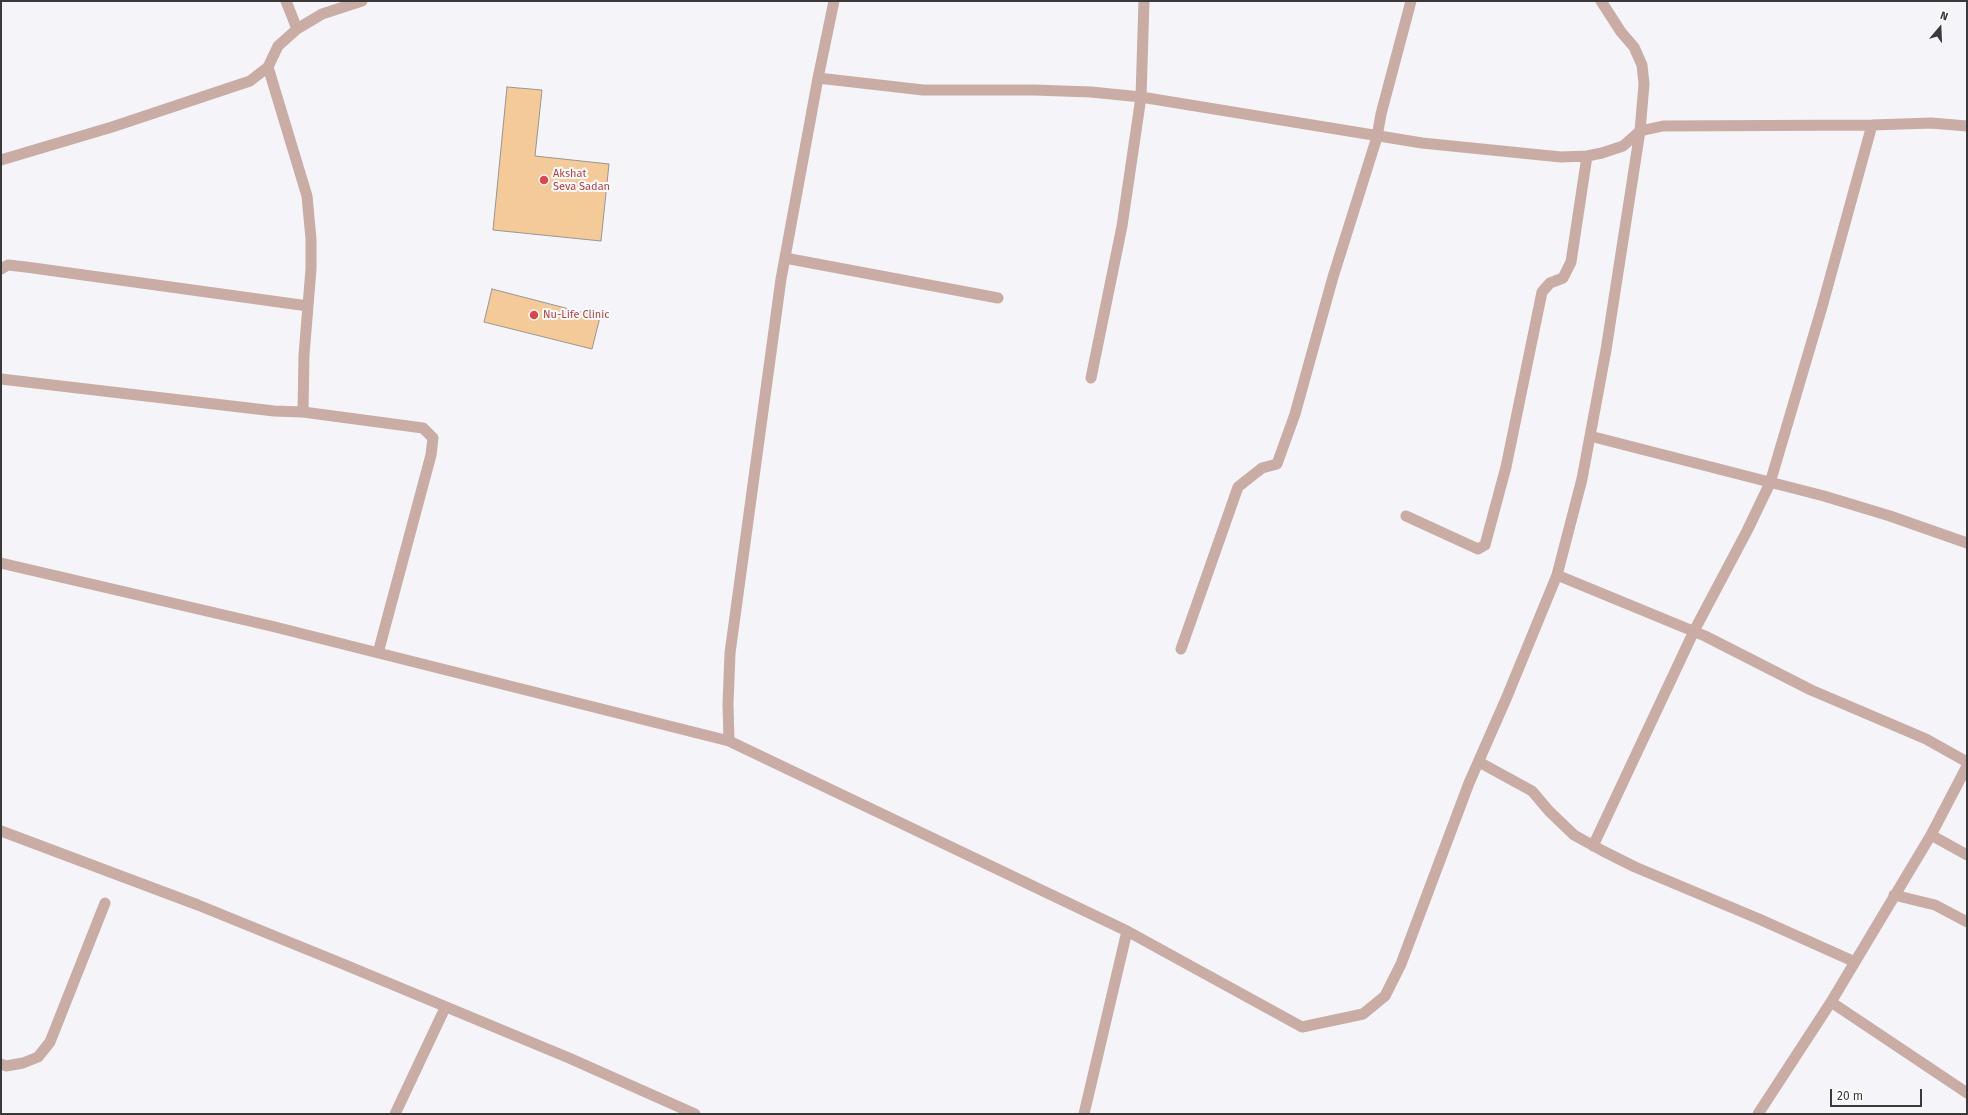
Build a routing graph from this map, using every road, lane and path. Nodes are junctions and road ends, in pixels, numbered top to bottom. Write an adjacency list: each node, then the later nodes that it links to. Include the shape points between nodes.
1 (286, 1): 7 (street)
2 (362, 1): 7 (street, via 322,14)
3 (834, 1): 9 (street)
4 (1144, 1): 10 (street)
5 (1411, 1): 14 (street, via 1380,114)
6 (1601, 1): 13 (street, via 1621,32 1634,46 1642,65 1644,84)
7 (297, 28): 8 (street, via 278,46)
8 (268, 67): 16 (street, via 250,82 210,96); 20 (street, via 307,196 311,240)
9 (818, 78): 10 (street, via 923,90 1034,90); 17 (street)
10 (1141, 97): 14 (street); 21 (street, via 1122,226)
11 (1872, 125): 12 (street, via 1931,123); 13 (street, via 1664,126); 25 (street)
12 (1967, 126)
13 (1640, 131): 15 (street, via 1623,146); 24 (street, via 1615,301)
14 (1377, 137): 15 (street, via 1502,152); 31 (street, via 1295,414 1277,464 1262,468 1238,487)
15 (1587, 156): 26 (street, via 1571,262 1563,278 1550,283 1542,292 1506,467 1485,545 1478,549)
16 (1, 160)
17 (784, 258): 19 (street); 33 (street, via 730,653)
18 (1, 269): 20 (street, via 8,265 26,267)
19 (998, 298)
20 (308, 306): 23 (street)
21 (1091, 378)
22 (1, 379): 23 (street, via 274,412)
23 (303, 412): 32 (street, via 423,428 433,438 426,478)
24 (1590, 436): 25 (street); 29 (street, via 1582,479)
25 (1770, 482): 27 (street, via 1890,516); 30 (street)
26 (1406, 516)
27 (1967, 543)
28 (1, 563): 32 (street, via 107,586)
29 (1557, 575): 30 (street); 34 (street)
30 (1694, 631): 35 (street, via 1811,690 1926,739); 39 (street)
31 (1181, 649)
32 (378, 653): 33 (street)
33 (729, 741): 44 (street)
34 (1479, 762): 39 (street, via 1532,791 1574,835); 44 (street, via 1402,964 1385,996 1363,1014 1302,1027)
35 (1967, 762)
36 (1967, 766): 38 (street)
37 (1, 831): 47 (street, via 198,905)
38 (1931, 835): 40 (street); 41 (street)
39 (1593, 846): 45 (street, via 1635,867)
40 (1967, 855)
41 (1894, 895): 43 (street, via 1934,905); 45 (street)
42 (106, 903): 48 (street, via 50,1042 38,1057 23,1064)
43 (1967, 922)
44 (1127, 931): 52 (street)
45 (1855, 962): 46 (street)
46 (1832, 1002): 49 (street); 53 (street)
47 (445, 1008): 50 (street); 51 (street, via 569,1058)
48 (1, 1064)
49 (1967, 1093)
50 (396, 1114)
51 (695, 1114)
52 (1084, 1114)
53 (1758, 1114)

